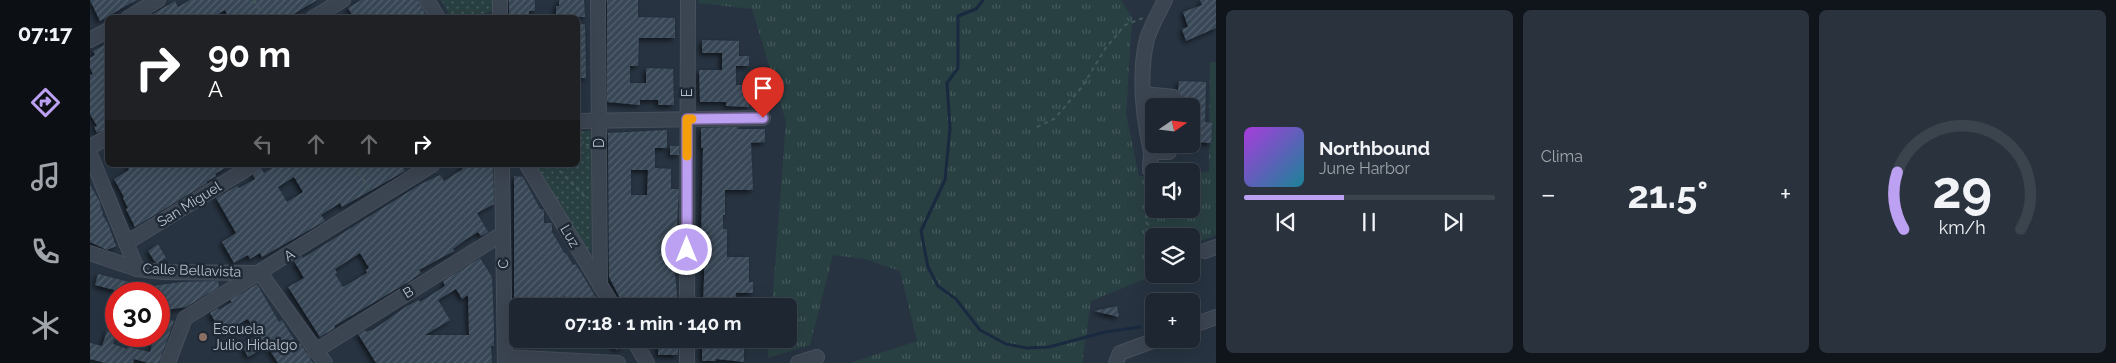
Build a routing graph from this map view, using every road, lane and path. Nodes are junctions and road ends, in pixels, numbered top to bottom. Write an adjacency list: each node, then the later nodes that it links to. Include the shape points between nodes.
1 (158, 0): 9 (street)
2 (254, 0): 10 (path)
3 (344, 0): 11 (street)
4 (427, 0): 12 (street)
5 (500, 0): 13 (street)
6 (598, 0): 21 (street, D)
7 (688, 0): 19 (street, E)
8 (1162, 6): 16 (street, via 1147,40); 23 (path, via 1125,25 1104,49 1082,87 1054,119)
9 (133, 15)
10 (262, 15)
11 (318, 15)
12 (436, 15)
13 (500, 15)
14 (105, 32): 15 (street)
15 (90, 40)
16 (1143, 94): 17 (street); 22 (street)
17 (1174, 97)
18 (763, 118): 19 (street)
19 (687, 119): 21 (street); 44 (street, E)
20 (580, 120): 21 (street)
21 (598, 120): 34 (street, D)
22 (1145, 126)
23 (1037, 127)
24 (105, 139): 25 (street)
25 (90, 148)
26 (90, 154): 38 (street, Calle Bellavista)
27 (250, 167): 38 (street, San Miguel)
28 (355, 167): 33 (path)
29 (429, 167): 33 (street, A)
30 (502, 167): 37 (street, C)
31 (528, 167): 42 (street, Luz)
32 (556, 167): 34 (path)
33 (376, 200): 41 (street, A)
34 (599, 211): 42 (street, D)
35 (1146, 218): 36 (path)
36 (1150, 227)
37 (502, 234): 50 (street, B); 53 (street, C)
38 (126, 243): 40 (street, Calle Bellavista)
39 (90, 253): 40 (street)
40 (137, 269): 41 (street, Calle Bellavista)
41 (260, 273): 50 (street, Calle Bellavista); 54 (street, A, via 185,318)
42 (600, 286): 43 (street, Luz)
43 (608, 298)
44 (687, 298)
45 (1216, 317): 46 (street)
46 (1200, 323)
47 (1145, 345): 52 (street)
48 (639, 348): 57 (street)
49 (687, 348): 58 (street)
50 (314, 351): 55 (street, Calle Bellavista)
51 (817, 357): 59 (street)
52 (1118, 358)
53 (505, 360): 56 (street)
54 (168, 363)
55 (325, 363)
56 (618, 363)
57 (648, 363)
58 (687, 363)
59 (798, 363)

